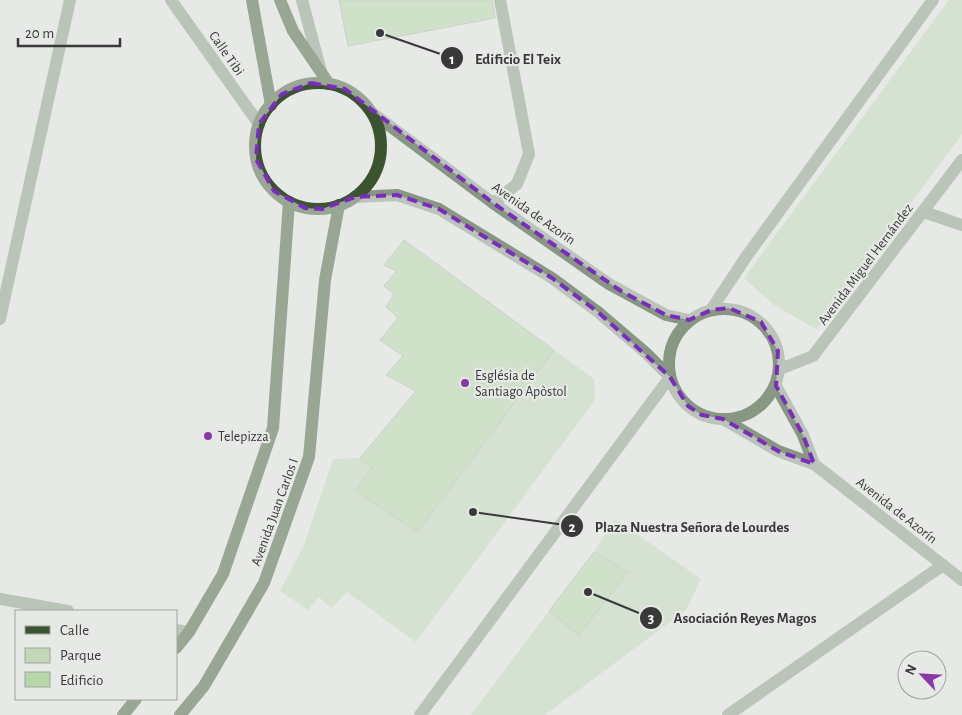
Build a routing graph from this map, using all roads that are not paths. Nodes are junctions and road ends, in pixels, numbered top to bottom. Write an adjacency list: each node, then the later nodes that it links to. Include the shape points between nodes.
1 (70, 0): 21 (street)
2 (171, 0): 12 (street, Calle Tibi)
3 (252, 0): 10 (main road)
4 (280, 0): 8 (main road, via 293,31)
5 (302, 0): 8 (street)
6 (500, 0): 16 (street, via 529,154 517,184)
7 (933, 0): 20 (street)
8 (321, 71): 9 (main road)
9 (329, 84): 10 (main road, via 312,83 296,87); 11 (main road, via 360,98)
10 (271, 105): 12 (main road)
11 (371, 112): 14 (main road, via 379,128 381,147 378,165 370,182); 16 (street, Avenida de Azorín)
12 (259, 124): 15 (main road, via 256,159 263,177)
13 (962, 160): 18 (street, Avenida Miguel Hernández)
14 (355, 197): 17 (main road); 24 (street, via 397,195 439,209 552,278 598,312)
15 (289, 202): 17 (main road, via 305,208); 32 (main road, Avenida Juan Carlos I, via 273,428 223,574)
16 (492, 203): 22 (street, Avenida de Azorín, via 621,291 666,315)
17 (339, 205): 36 (main road, Avenida Juan Carlos I, via 325,280 310,456 264,583 204,686)
18 (924, 212): 19 (street); 23 (street, Avenida Miguel Hernández, via 813,356)
19 (962, 225)
20 (711, 310): 22 (street); 23 (street, via 729,308 746,312 760,322 772,335)
21 (0, 319)
22 (689, 320): 24 (street, via 673,342)
23 (780, 369): 25 (street)
24 (670, 377): 26 (street, via 676,393 688,406 702,415); 37 (street)
25 (776, 386): 26 (street, via 767,401 753,412); 27 (street, via 804,435)
26 (723, 419): 27 (street, Avenida de Azorín, via 778,450)
27 (814, 464): 28 (street, Avenida de Azorín)
28 (942, 565): 29 (street, Avenida de Azorín); 38 (street)
29 (962, 580)
30 (0, 600): 31 (street)
31 (62, 610)
32 (183, 631): 33 (main road, Avenida Juan Carlos I)
33 (178, 643)
34 (135, 700): 35 (main road)
35 (124, 715)
36 (180, 715)
37 (420, 715)
38 (728, 715)

